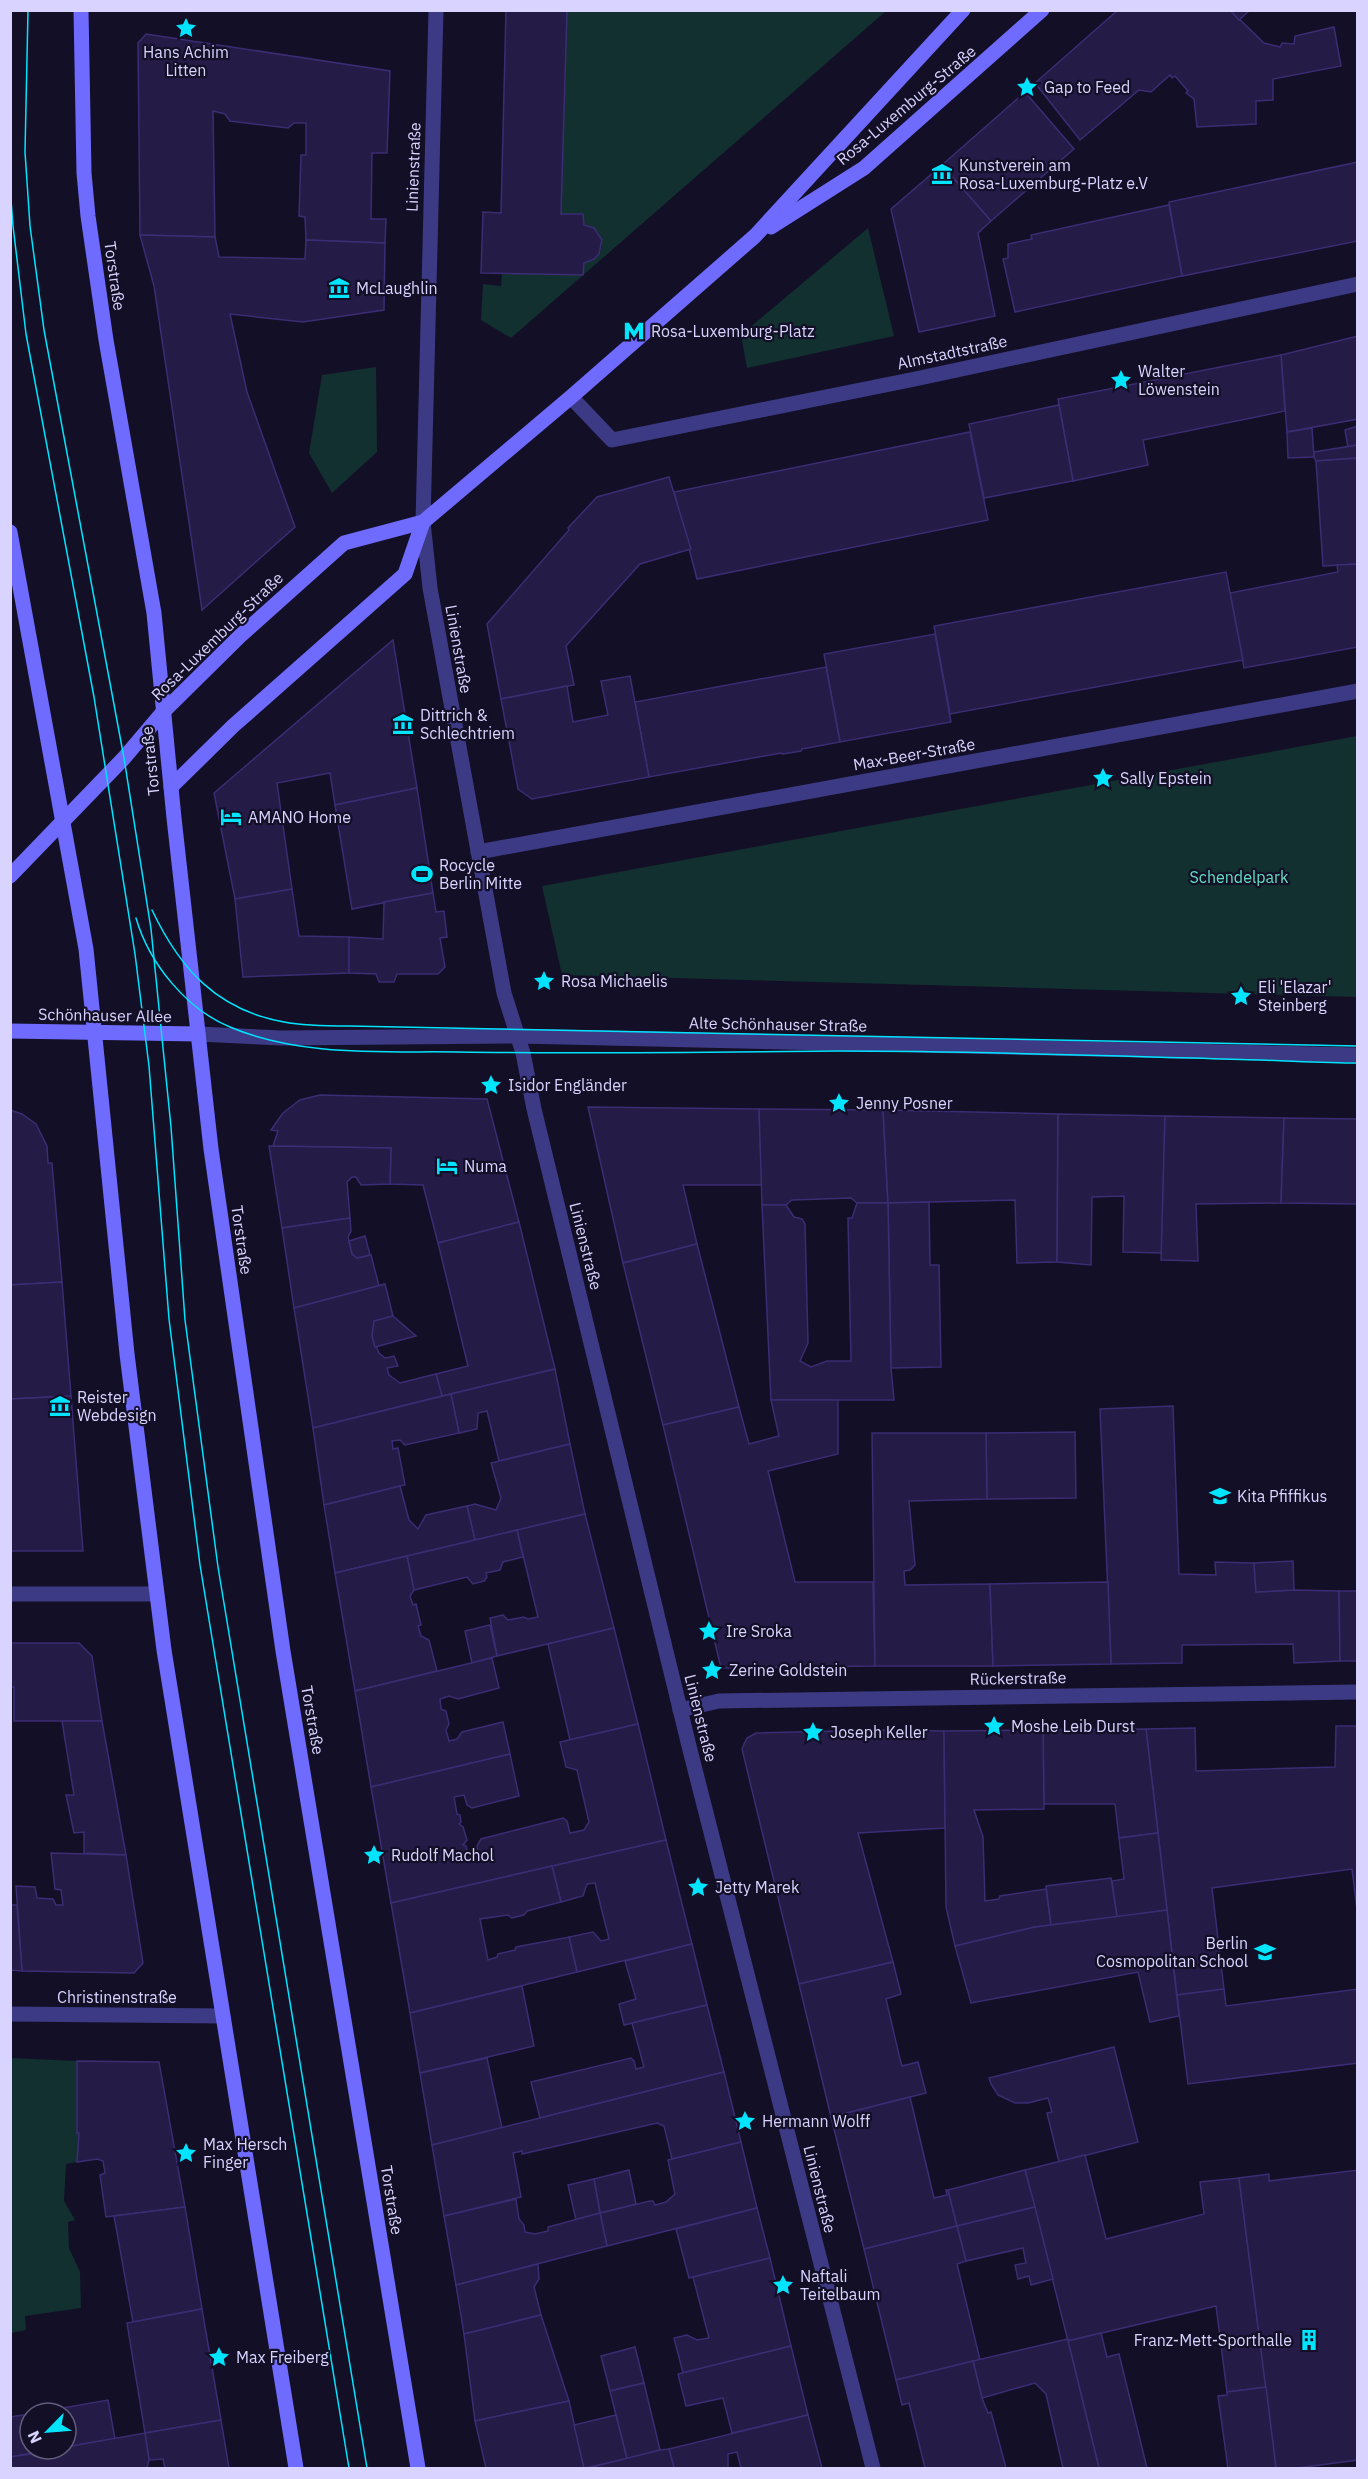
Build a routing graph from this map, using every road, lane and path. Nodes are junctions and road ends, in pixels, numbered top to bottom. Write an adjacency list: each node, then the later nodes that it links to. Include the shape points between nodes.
1 (81, 10): 11 (main road, Torstraße, via 88,216 154,613)
2 (436, 10): 8 (street, Linienstraße)
3 (963, 10): 5 (main road, Rosa-Luxemburg-Straße)
4 (1042, 10): 5 (main road, Rosa-Luxemburg-Straße, via 864,168)
5 (755, 236): 7 (main road, Rosa-Luxemburg-Straße)
6 (1358, 284): 7 (street, Almstadtstraße, via 612,440)
7 (571, 397): 8 (main road, Rosa-Luxemburg-Straße)
8 (423, 522): 11 (main road, Rosa-Luxemburg-Straße, via 344,543 240,636); 12 (main road, via 405,574 233,726); 14 (street, Linienstraße, via 430,588)
9 (10, 532): 13 (main road)
10 (1358, 691): 14 (street, Max-Beer-Straße)
11 (164, 712): 12 (main road, Torstraße); 13 (main road, Rosa-Luxemburg-Straße)
12 (171, 787): 18 (main road, Torstraße)
13 (64, 820): 15 (main road); 17 (main road, via 86,949)
14 (478, 852): 19 (street, Linienstraße, via 504,993)
15 (10, 876)
16 (10, 1031): 17 (main road, Schönhauser Allee)
17 (94, 1032): 18 (main road, Schönhauser Allee); 22 (main road)
18 (198, 1034): 19 (street, Alte Schönhauser Straße, via 281,1038); 28 (main road, Torstraße, via 283,1651)
19 (519, 1036): 20 (street, Alte Schönhauser Straße); 24 (street, Linienstraße)
20 (1358, 1055)
21 (10, 1594): 22 (street)
22 (156, 1594): 26 (main road)
23 (1358, 1692): 24 (street, Rückerstraße, via 719,1701)
24 (680, 1710): 29 (street, Linienstraße)
25 (10, 2014): 26 (street, Christinenstraße)
26 (223, 2016): 27 (main road)
27 (296, 2469)
28 (418, 2469)
29 (873, 2469)

